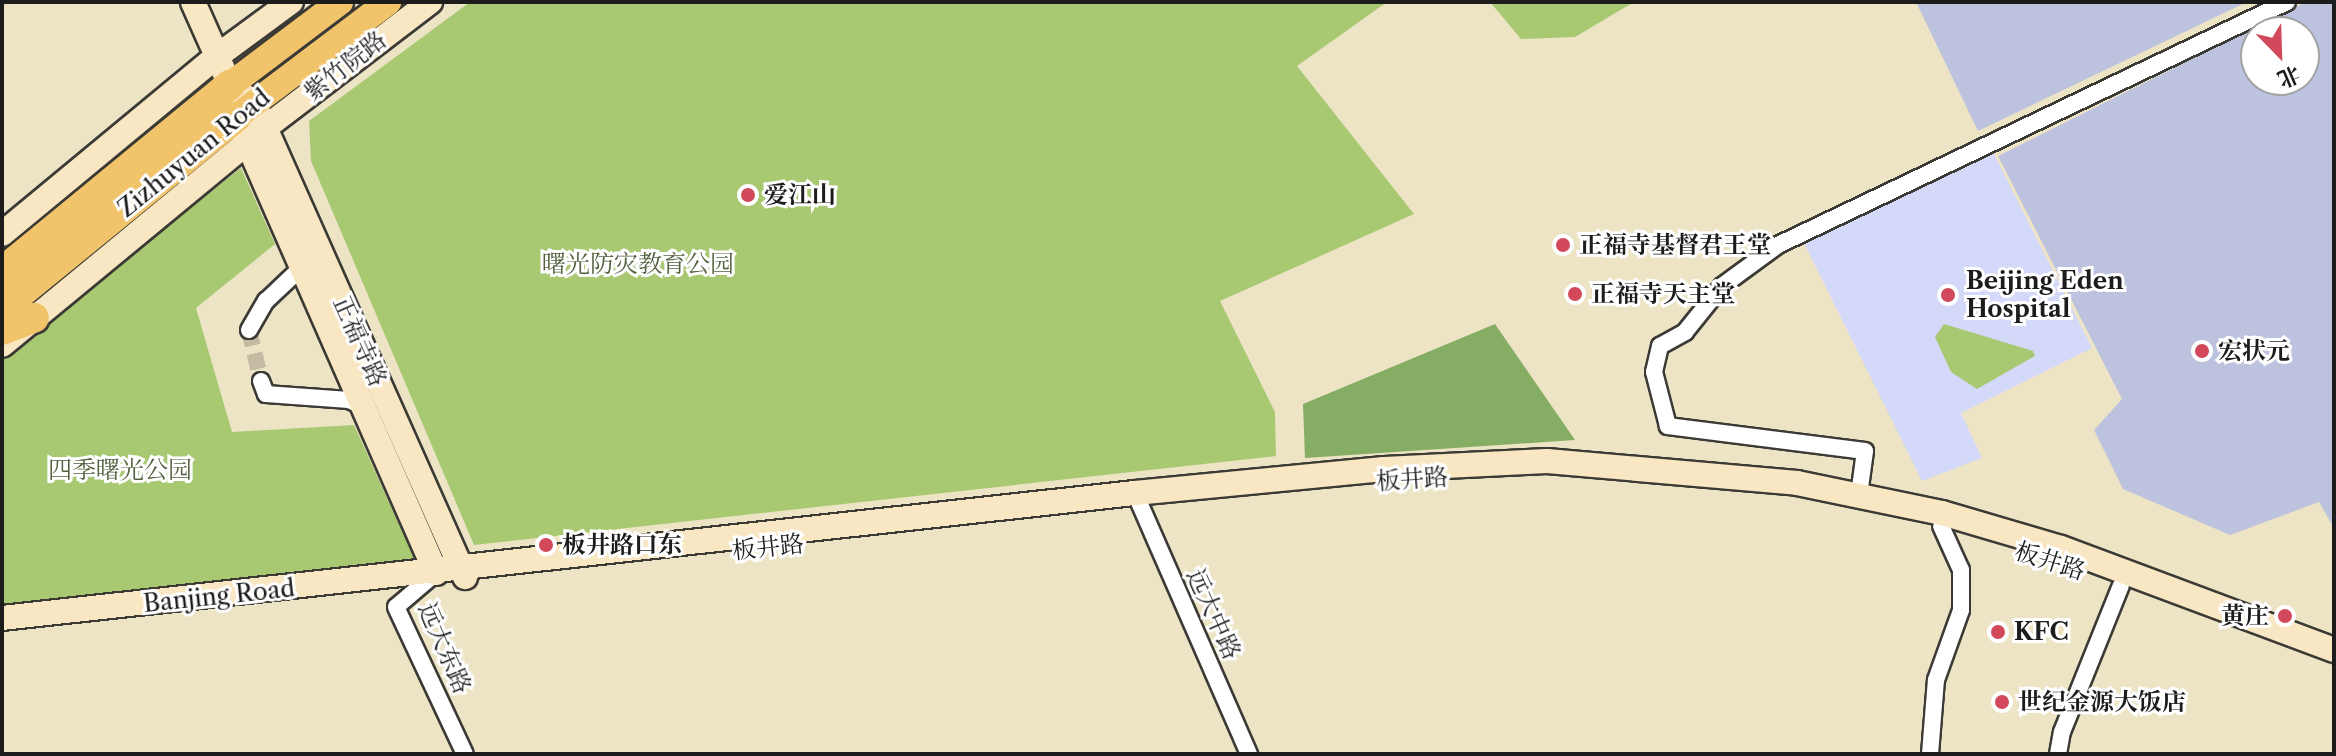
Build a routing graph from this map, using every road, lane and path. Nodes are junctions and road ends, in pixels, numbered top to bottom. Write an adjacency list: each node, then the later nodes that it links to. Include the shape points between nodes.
1 (193, 2): 7 (street)
2 (291, 2): 7 (street)
3 (340, 2): 8 (main road, Zizhuyuan Road)
4 (388, 2): 9 (main road, Zizhuyuan Road)
5 (430, 2): 9 (street, 紫竹院路)
6 (2287, 2): 20 (street, via 1778,245 1722,286 1685,332 1660,346 1654,372 1668,426 1865,451)
7 (216, 57): 8 (street); 10 (street)
8 (230, 85): 9 (street); 12 (highway, Zizhuyuan Road)
9 (251, 122): 11 (street); 13 (highway, Zizhuyuan Road); 14 (street, 紫竹院路); 23 (street, 正福寺路)
10 (2, 234)
11 (302, 267): 16 (street, via 266,301); 19 (street)
12 (2, 272)
13 (2, 308)
14 (34, 318): 15 (highway); 17 (street, 紫竹院路)
15 (2, 330)
16 (249, 330)
17 (2, 345)
18 (261, 381): 19 (street, via 266,394 349,400)
19 (364, 407): 24 (street)
20 (1859, 495): 21 (street, via 1659,467 1547,461 1384,469); 27 (street, via 2061,548)
21 (1138, 500): 22 (street, 板井路, via 1421,477 1548,474 1659,478 1796,494); 23 (street, 板井路); 30 (street, 远大中路)
22 (1941, 526): 25 (street, 板井路); 31 (street, via 1961,570 1961,610 1936,680)
23 (463, 572): 24 (street, 板井路)
24 (436, 573): 26 (street, Banjing Road); 29 (street, 远大东路, via 396,607)
25 (2121, 585): 28 (street, 板井路); 32 (street)
26 (2, 618)
27 (2334, 650)
28 (2334, 666)
29 (465, 754)
30 (1249, 754)
31 (1930, 754)
32 (2058, 754)

